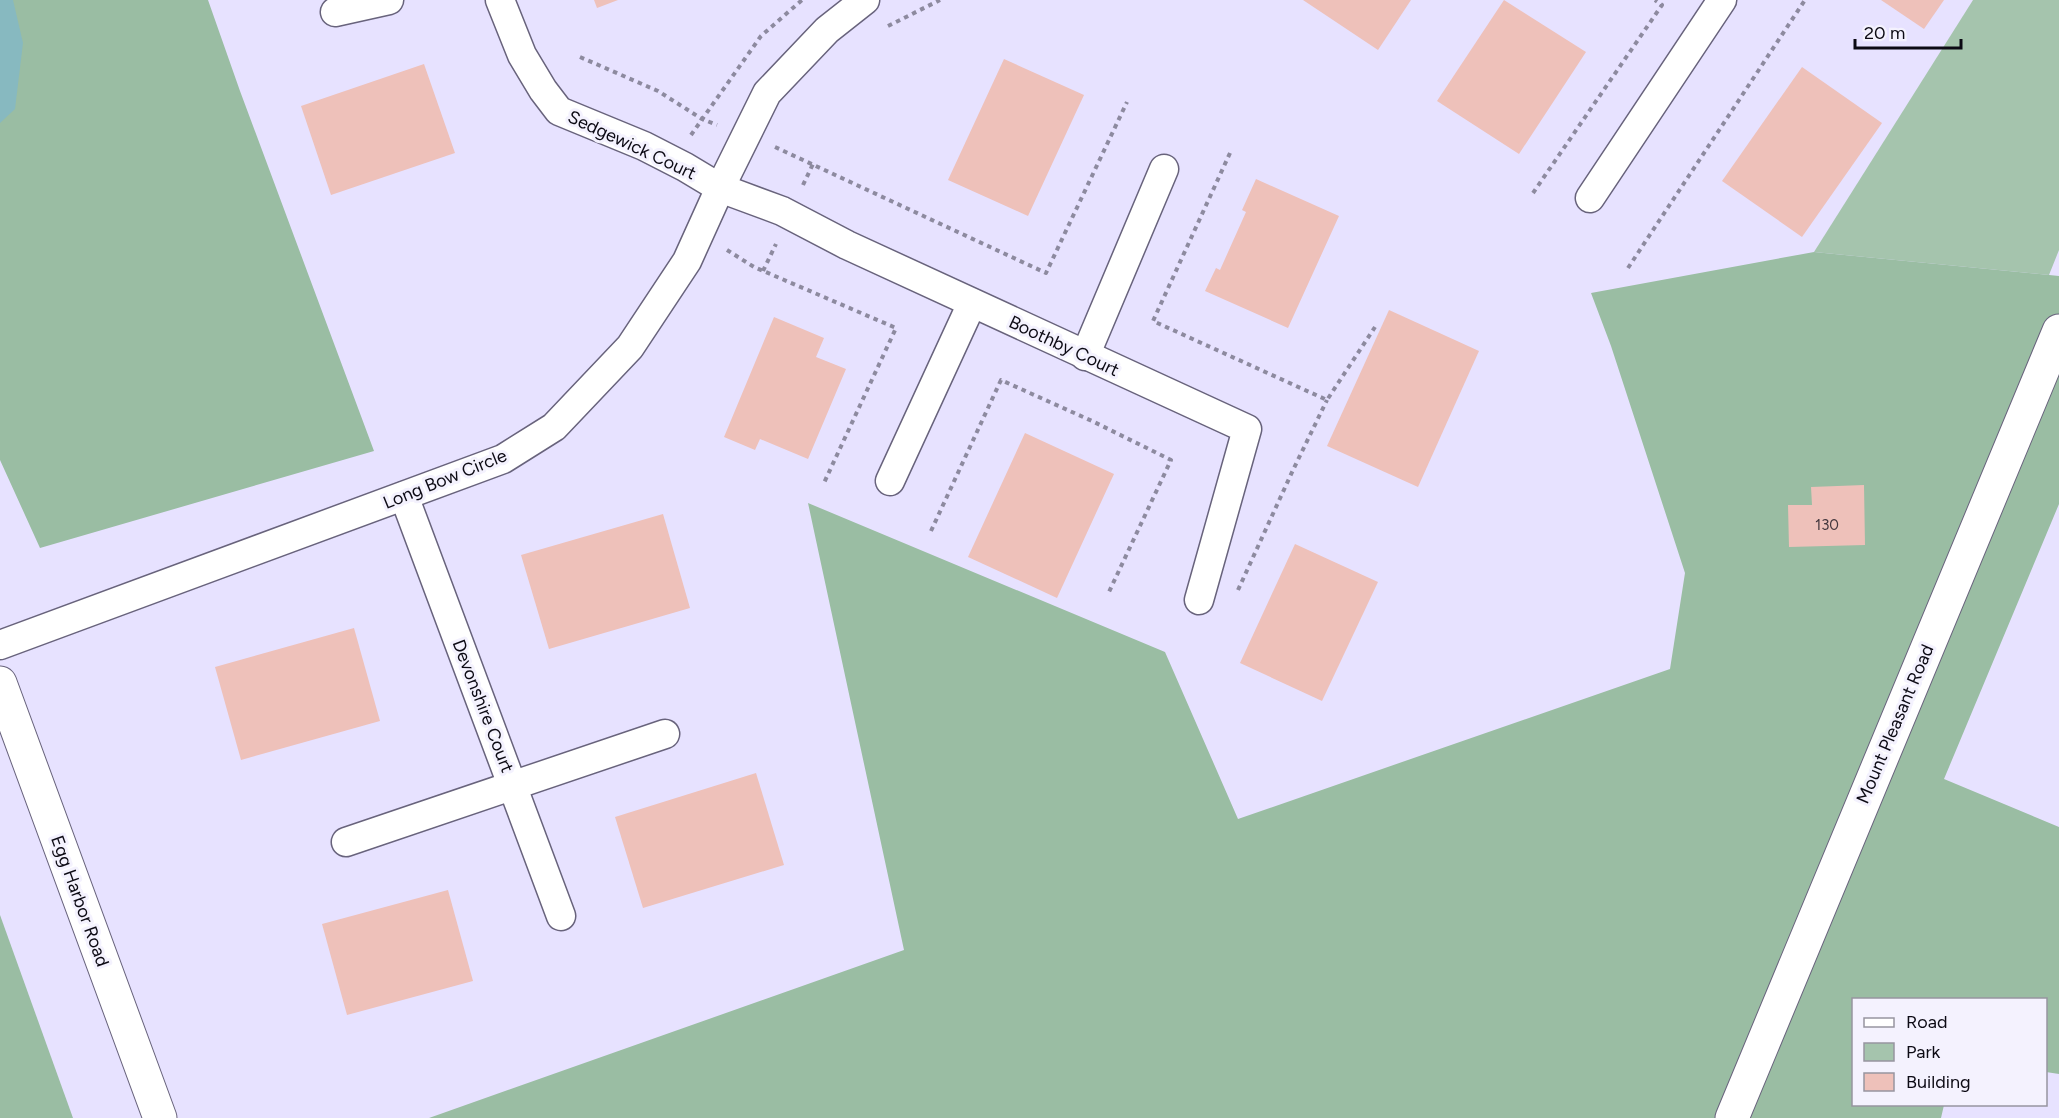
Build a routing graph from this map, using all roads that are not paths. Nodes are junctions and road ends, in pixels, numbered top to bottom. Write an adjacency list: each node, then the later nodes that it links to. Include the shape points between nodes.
1 (389, 0): 5 (street)
2 (500, 0): 7 (street, Sedgewick Court, via 522,55 560,111 673,160)
3 (865, 0): 7 (street, Long Bow Circle, via 827,30 767,93)
4 (1722, 0): 8 (street)
5 (336, 12)
6 (1164, 169): 11 (street)
7 (720, 188): 9 (street, Boothby Court, via 782,211); 13 (street, Long Bow Circle, via 687,261 630,346 554,427 503,459)
8 (1590, 198)
9 (972, 303): 11 (street, Boothby Court); 12 (street)
10 (2059, 332): 22 (street, Mount Pleasant Road)
11 (1085, 356): 14 (street, Boothby Court, via 1248,429)
12 (890, 481)
13 (404, 496): 15 (street, Long Bow Circle); 18 (street, Devonshire Court)
14 (1199, 600)
15 (0, 645)
16 (0, 683): 21 (street, Egg Harbor Road)
17 (665, 734): 18 (street)
18 (513, 785): 19 (street); 20 (street, Devonshire Court)
19 (346, 842)
20 (561, 916)
21 (160, 1118)
22 (1732, 1118)

